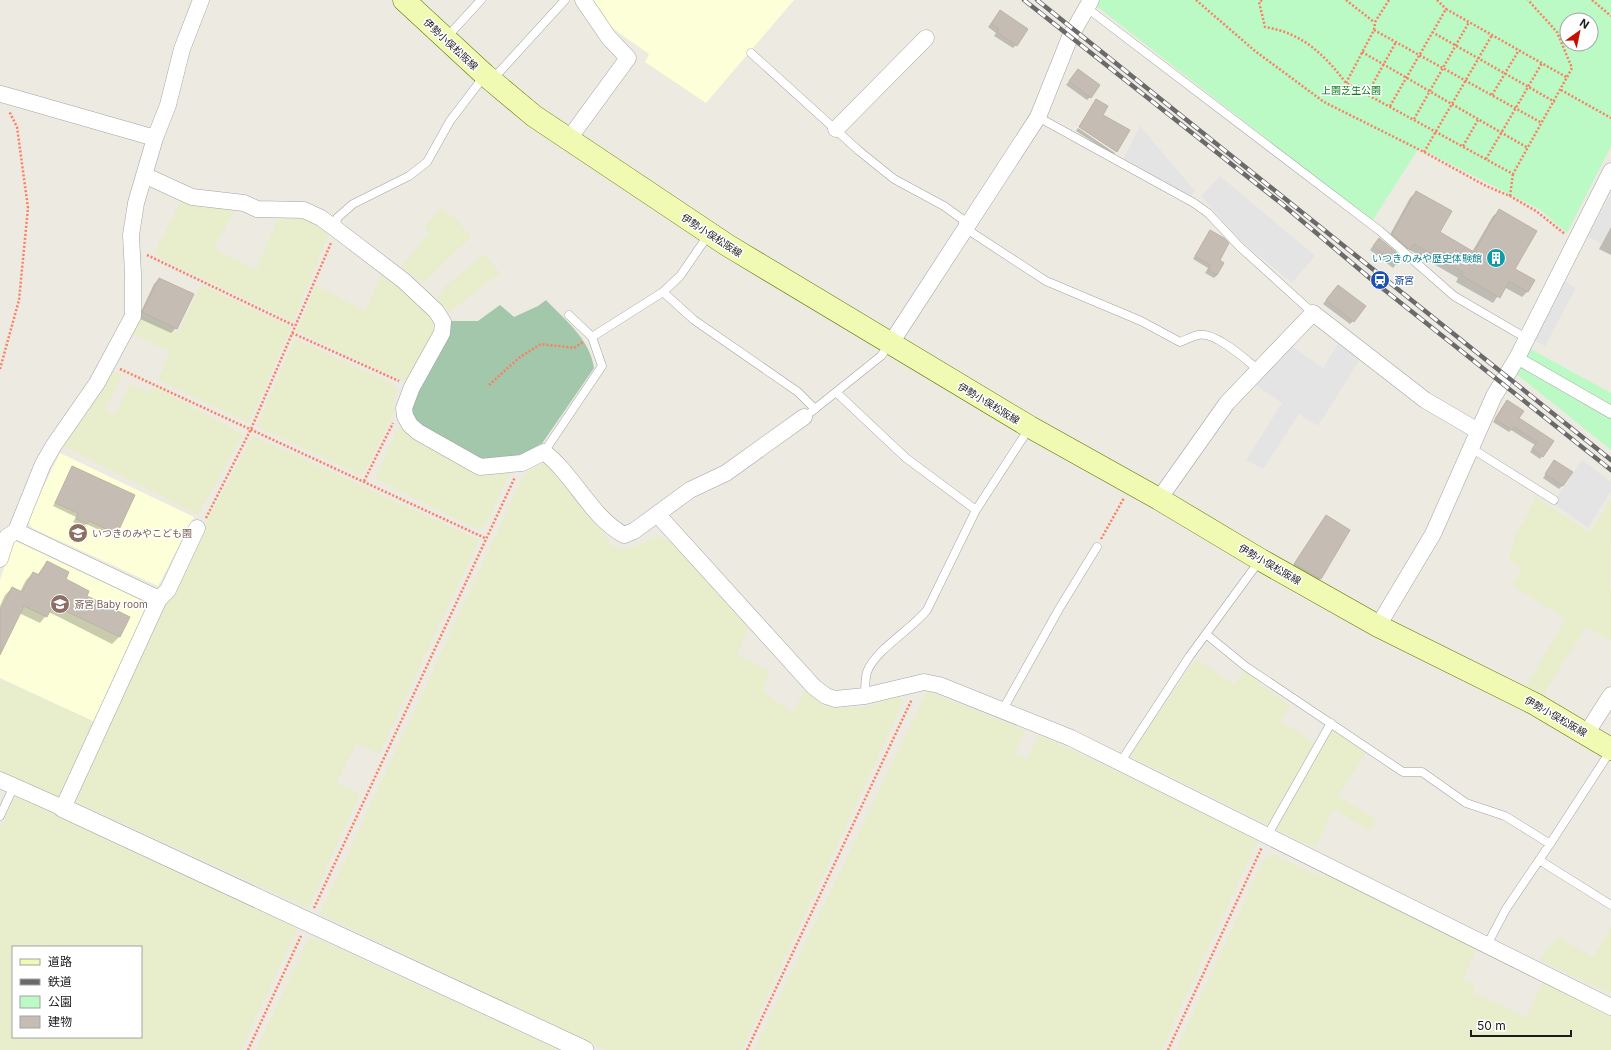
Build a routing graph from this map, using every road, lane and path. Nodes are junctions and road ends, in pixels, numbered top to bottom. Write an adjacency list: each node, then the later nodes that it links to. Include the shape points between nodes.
1 (201, 0): 57 (street, via 182,49 168,106)
2 (404, 0): 22 (main road, 伊勢小俣松阪線)
3 (481, 0): 22 (lane)
4 (566, 0): 34 (lane)
5 (583, 0): 58 (street, via 609,38 628,58)
6 (1196, 0): 61 (path, via 1255,51 1324,102)
7 (1262, 0): 38 (path, via 1259,2 1265,27 1278,29 1306,42 1327,58)
8 (1346, 0): 16 (path)
9 (1390, 0): 16 (path)
10 (1437, 0): 14 (path)
11 (1528, 0): 36 (path, via 1557,32 1572,68)
12 (1592, 0): 15 (path)
13 (1089, 4): 49 (street, via 1070,37); 78 (lane, via 1380,231 1454,296)
14 (1446, 9): 17 (path); 19 (path)
15 (1611, 16)
16 (1375, 22): 18 (path)
17 (1469, 22): 20 (path); 24 (path)
18 (1374, 30): 23 (path); 26 (path)
19 (1432, 32): 24 (path); 28 (path)
20 (1492, 35): 25 (path); 29 (path)
21 (926, 38): 54 (street)
22 (445, 39): 34 (main road, 伊勢小俣松阪線)
23 (1396, 42): 28 (path); 31 (path)
24 (1456, 45): 29 (path); 32 (path)
25 (1518, 50): 30 (path); 33 (path)
26 (1362, 52): 31 (path); 38 (path)
27 (751, 53): 54 (lane)
28 (1419, 55): 32 (path); 35 (path)
29 (1479, 58): 33 (path); 37 (path)
30 (1542, 63): 36 (path); 39 (path)
31 (1383, 65): 35 (path); 43 (path)
32 (1443, 68): 37 (path); 41 (path)
33 (1505, 73): 39 (path); 44 (path)
34 (488, 78): 58 (main road, 伊勢小俣松阪線); 68 (lane, via 450,121 427,162 409,176 353,204 336,218)
35 (1406, 78): 41 (path); 47 (path)
36 (1568, 78): 40 (path)
37 (1466, 81): 44 (path); 46 (path)
38 (1346, 83): 43 (path)
39 (1528, 87): 45 (path); 48 (path)
40 (1561, 90): 45 (path); 50 (path)
41 (1430, 92): 46 (path); 51 (path)
42 (1, 94): 57 (street); 81 (path, via 17,127 28,208 19,300)
43 (1367, 94): 47 (path)
44 (1492, 95): 48 (path)
45 (1555, 102): 53 (path)
46 (1452, 104): 52 (path); 55 (path)
47 (1390, 106): 51 (path)
48 (1515, 108): 53 (path); 56 (path)
49 (1038, 117): 67 (street); 73 (lane, via 1208,213 1240,247)
50 (1611, 118)
51 (1414, 119): 55 (path)
52 (1478, 120): 56 (path); 59 (path)
53 (1542, 123): 60 (path)
54 (836, 129): 67 (lane, via 894,179 944,206 962,219)
55 (1437, 132): 59 (path); 61 (path)
56 (1501, 133): 60 (path); 62 (path)
57 (155, 138): 65 (street)
58 (568, 140): 69 (main road, 伊勢小俣松阪線)
59 (1463, 146): 62 (path)
60 (1528, 148): 64 (path)
61 (1424, 152): 66 (path, via 1486,186)
62 (1486, 159): 64 (path)
63 (1611, 171): 70 (street)
64 (1513, 174): 66 (path)
65 (144, 175): 68 (street, via 192,197 244,203 257,209 304,210); 71 (street, via 136,203 131,235)
66 (1510, 196): 70 (path, via 1536,211)
67 (965, 228): 79 (street); 84 (lane, via 1046,281 1142,321 1180,342 1198,334 1208,336 1229,347)
68 (336, 229): 75 (path); 86 (street, via 404,282 436,311 443,322 442,333)
69 (709, 233): 72 (lane, via 680,276); 79 (main road, 伊勢小俣松阪線)
70 (1573, 243): 78 (street)
71 (132, 248): 75 (path); 82 (street, via 133,316)
72 (663, 292): 77 (lane); 90 (lane, via 694,320 798,392)
73 (1313, 313): 84 (street); 93 (street, via 1425,400)
74 (569, 315): 77 (lane)
75 (295, 326): 76 (path)
76 (292, 333): 86 (path); 92 (path)
77 (592, 337): 85 (path, via 574,348 542,344 520,358); 95 (lane, via 602,366)
78 (1526, 338): 80 (street)
79 (891, 343): 87 (lane, via 882,356); 91 (main road, 伊勢小俣松阪線)
80 (1516, 358): 89 (street); 93 (street)
81 (1, 361): 83 (path)
82 (109, 364): 92 (path); 104 (street, via 54,445)
83 (0, 369)
84 (1259, 370): 99 (street, via 1227,403)
85 (489, 385)
86 (412, 387): 88 (street)
87 (838, 393): 90 (lane); 101 (lane, via 906,458)
88 (404, 408): 96 (street, via 410,425 418,432 475,465 480,467); 97 (path, via 397,415)
89 (1611, 412)
90 (810, 413): 102 (street, via 726,473 690,490)
91 (1030, 427): 98 (main road, 伊勢小俣松阪線); 101 (lane)
92 (251, 429): 97 (path); 103 (path, via 204,522)
93 (1478, 431): 94 (street)
94 (1471, 448): 100 (lane); 110 (street, via 1433,534)
95 (544, 452): 96 (street); 102 (street, via 556,461 610,527 624,535)
96 (522, 463): 105 (path)
97 (364, 481): 105 (path)
98 (1132, 484): 99 (main road, 伊勢小俣松阪線); 106 (path)
99 (1159, 499): 108 (main road, 伊勢小俣松阪線)
100 (1554, 500)
101 (976, 510): 114 (lane, via 927,610 882,652 867,671)
102 (657, 514): 114 (street, via 814,687 835,699)
103 (197, 528): 109 (street, via 168,590)
104 (8, 534): 107 (street); 109 (street)
105 (485, 538): 127 (path)
106 (1097, 547): 115 (lane)
107 (0, 559)
108 (1260, 560): 110 (main road, 伊勢小俣松阪線); 111 (lane)
109 (160, 599): 121 (street)
110 (1378, 626): 117 (main road, 伊勢小俣松阪線, via 1482,676)
111 (1206, 634): 116 (lane, via 1245,666); 119 (lane)
112 (912, 684): 114 (street); 115 (street, via 924,682 939,685); 132 (path, via 913,697)
113 (1611, 695): 117 (street)
114 (865, 696)
115 (1002, 711): 119 (street, via 1071,738)
116 (1331, 723): 123 (lane); 124 (lane, via 1403,772 1422,772 1466,803 1504,816)
117 (1586, 734): 118 (main road, 伊勢小俣松阪線)
118 (1611, 750): 124 (lane)
119 (1120, 763): 123 (street)
120 (7, 783): 121 (street); 122 (lane)
121 (63, 808): 127 (street)
122 (0, 816)
123 (1267, 836): 128 (street); 133 (path)
124 (1550, 844): 125 (lane)
125 (1539, 860): 126 (lane); 128 (lane, via 1506,910)
126 (1611, 905)
127 (308, 922): 130 (path); 131 (street)
128 (1488, 945): 129 (street)
129 (1611, 1007)
130 (248, 1050)
131 (584, 1050)
132 (747, 1050)
133 (1168, 1050)

